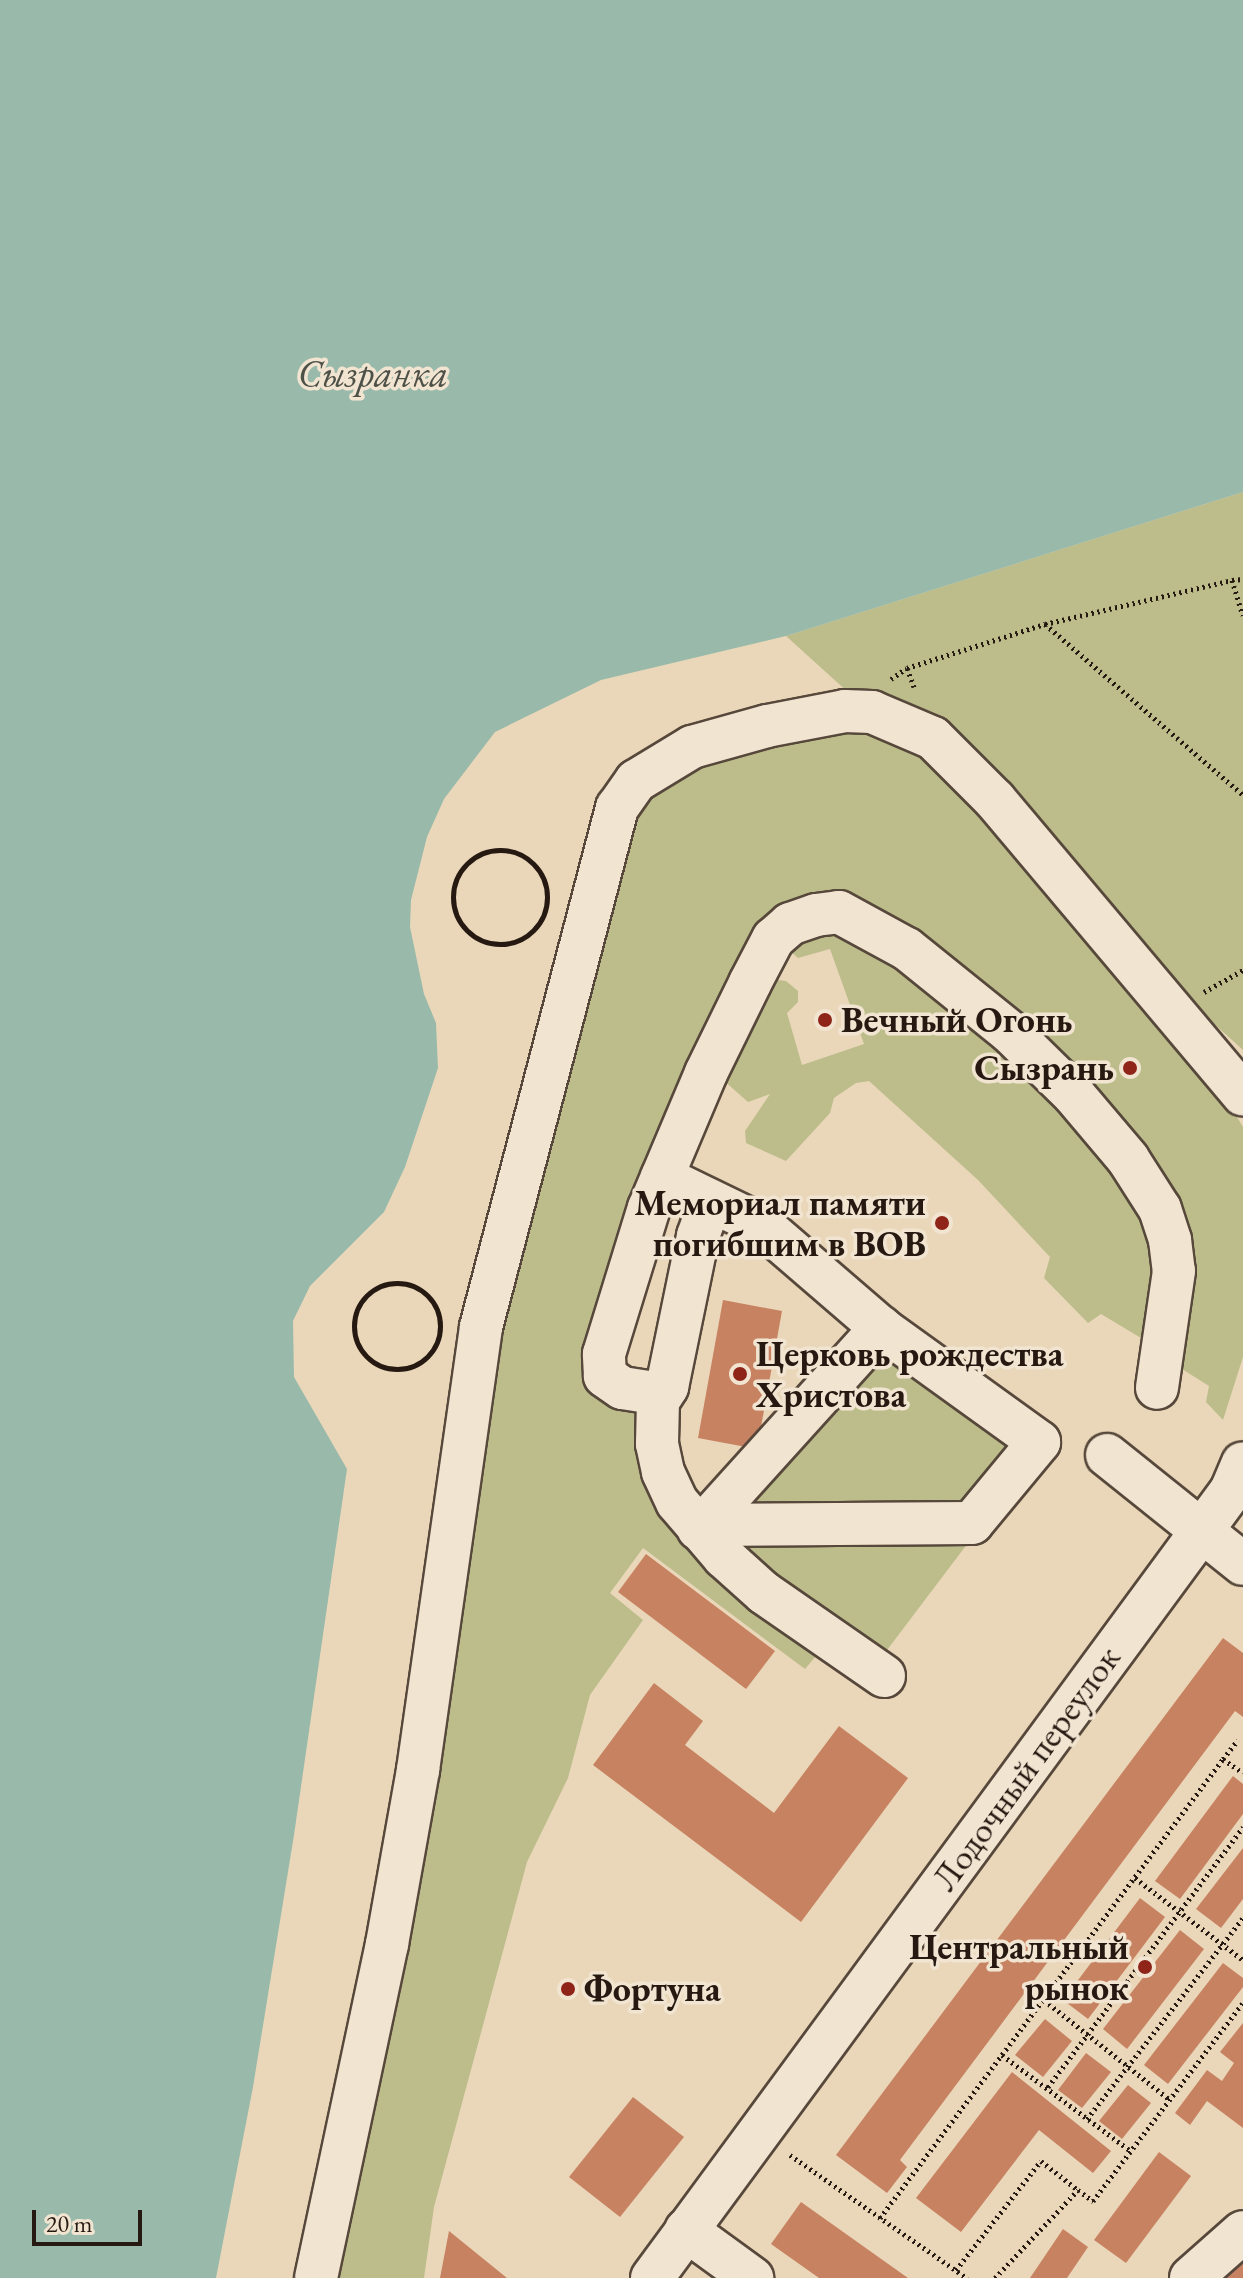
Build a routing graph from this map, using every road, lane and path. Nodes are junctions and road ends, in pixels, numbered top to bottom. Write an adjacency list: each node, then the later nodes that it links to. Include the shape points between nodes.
1 (1243, 579): 2 (path)
2 (1232, 580): 3 (path); 4 (path)
3 (1243, 615)
4 (1045, 624): 5 (path, via 907,668); 6 (path)
5 (933, 738): 8 (street, via 995,800); 45 (street, via 872,712 845,711 767,726 692,747 664,762 636,781 617,808 481,1327 415,1785)
6 (1243, 795)
7 (463, 868): 7 (path, via 489,851 519,854 542,874 547,904 542,918 521,939 490,943 476,937 456,914 456,882)
8 (1243, 1094)
9 (662, 1177): 10 (street); 13 (street, via 706,1073 773,939 790,924 839,912 907,949 1010,1032 1074,1095 1152,1194 1170,1240 1174,1271); 14 (street, via 604,1354 605,1376)
10 (711, 1201): 12 (street, via 763,1226); 14 (street, via 698,1236 667,1387)
11 (436, 1307): 11 (path, via 440,1335 425,1359 400,1369 386,1368 363,1352 355,1326 357,1312 374,1290 388,1284 416,1287)
12 (881, 1328): 17 (street); 17 (street, via 1039,1442 976,1522)
13 (1157, 1388)
14 (658, 1401): 17 (street, via 657,1444 663,1472 677,1502)
15 (1107, 1455): 18 (street)
16 (1243, 1463): 18 (street, Лодочный переулок, via 1231,1491)
17 (700, 1527): 20 (street, via 764,1593)
18 (1200, 1530): 19 (street); 38 (street, Лодочный переулок)
19 (1243, 1564)
20 (884, 1676)
21 (1238, 1740): 22 (path)
22 (1223, 1759): 23 (path); 25 (path)
23 (1243, 1773)
24 (1243, 1827): 26 (path)
25 (1135, 1878): 26 (path); 30 (path)
26 (1180, 1912): 28 (path); 32 (path)
27 (1243, 1918): 28 (path)
28 (1223, 1944): 29 (path); 34 (path)
29 (1243, 1960)
30 (1044, 2000): 32 (path); 33 (path)
31 (1243, 2003): 36 (path)
32 (1088, 2034): 34 (path); 35 (path)
33 (1002, 2055): 35 (path); 41 (path)
34 (1128, 2067): 36 (path); 37 (path)
35 (1048, 2087): 37 (path)
36 (1169, 2099): 39 (path)
37 (1087, 2119): 39 (path)
38 (758, 2131): 41 (path); 42 (street, Лодочный переулок)
39 (1131, 2151): 40 (path, via 1093,2201)
40 (1078, 2190): 44 (path, via 1041,2161); 49 (path)
41 (880, 2218): 44 (path)
42 (686, 2230): 46 (street, Лодочный переулок); 47 (street)
43 (1243, 2232): 50 (street)
44 (956, 2270): 48 (path)
45 (316, 2278)
46 (652, 2278)
47 (752, 2278)
48 (967, 2278)
49 (995, 2278)
50 (1191, 2278)

